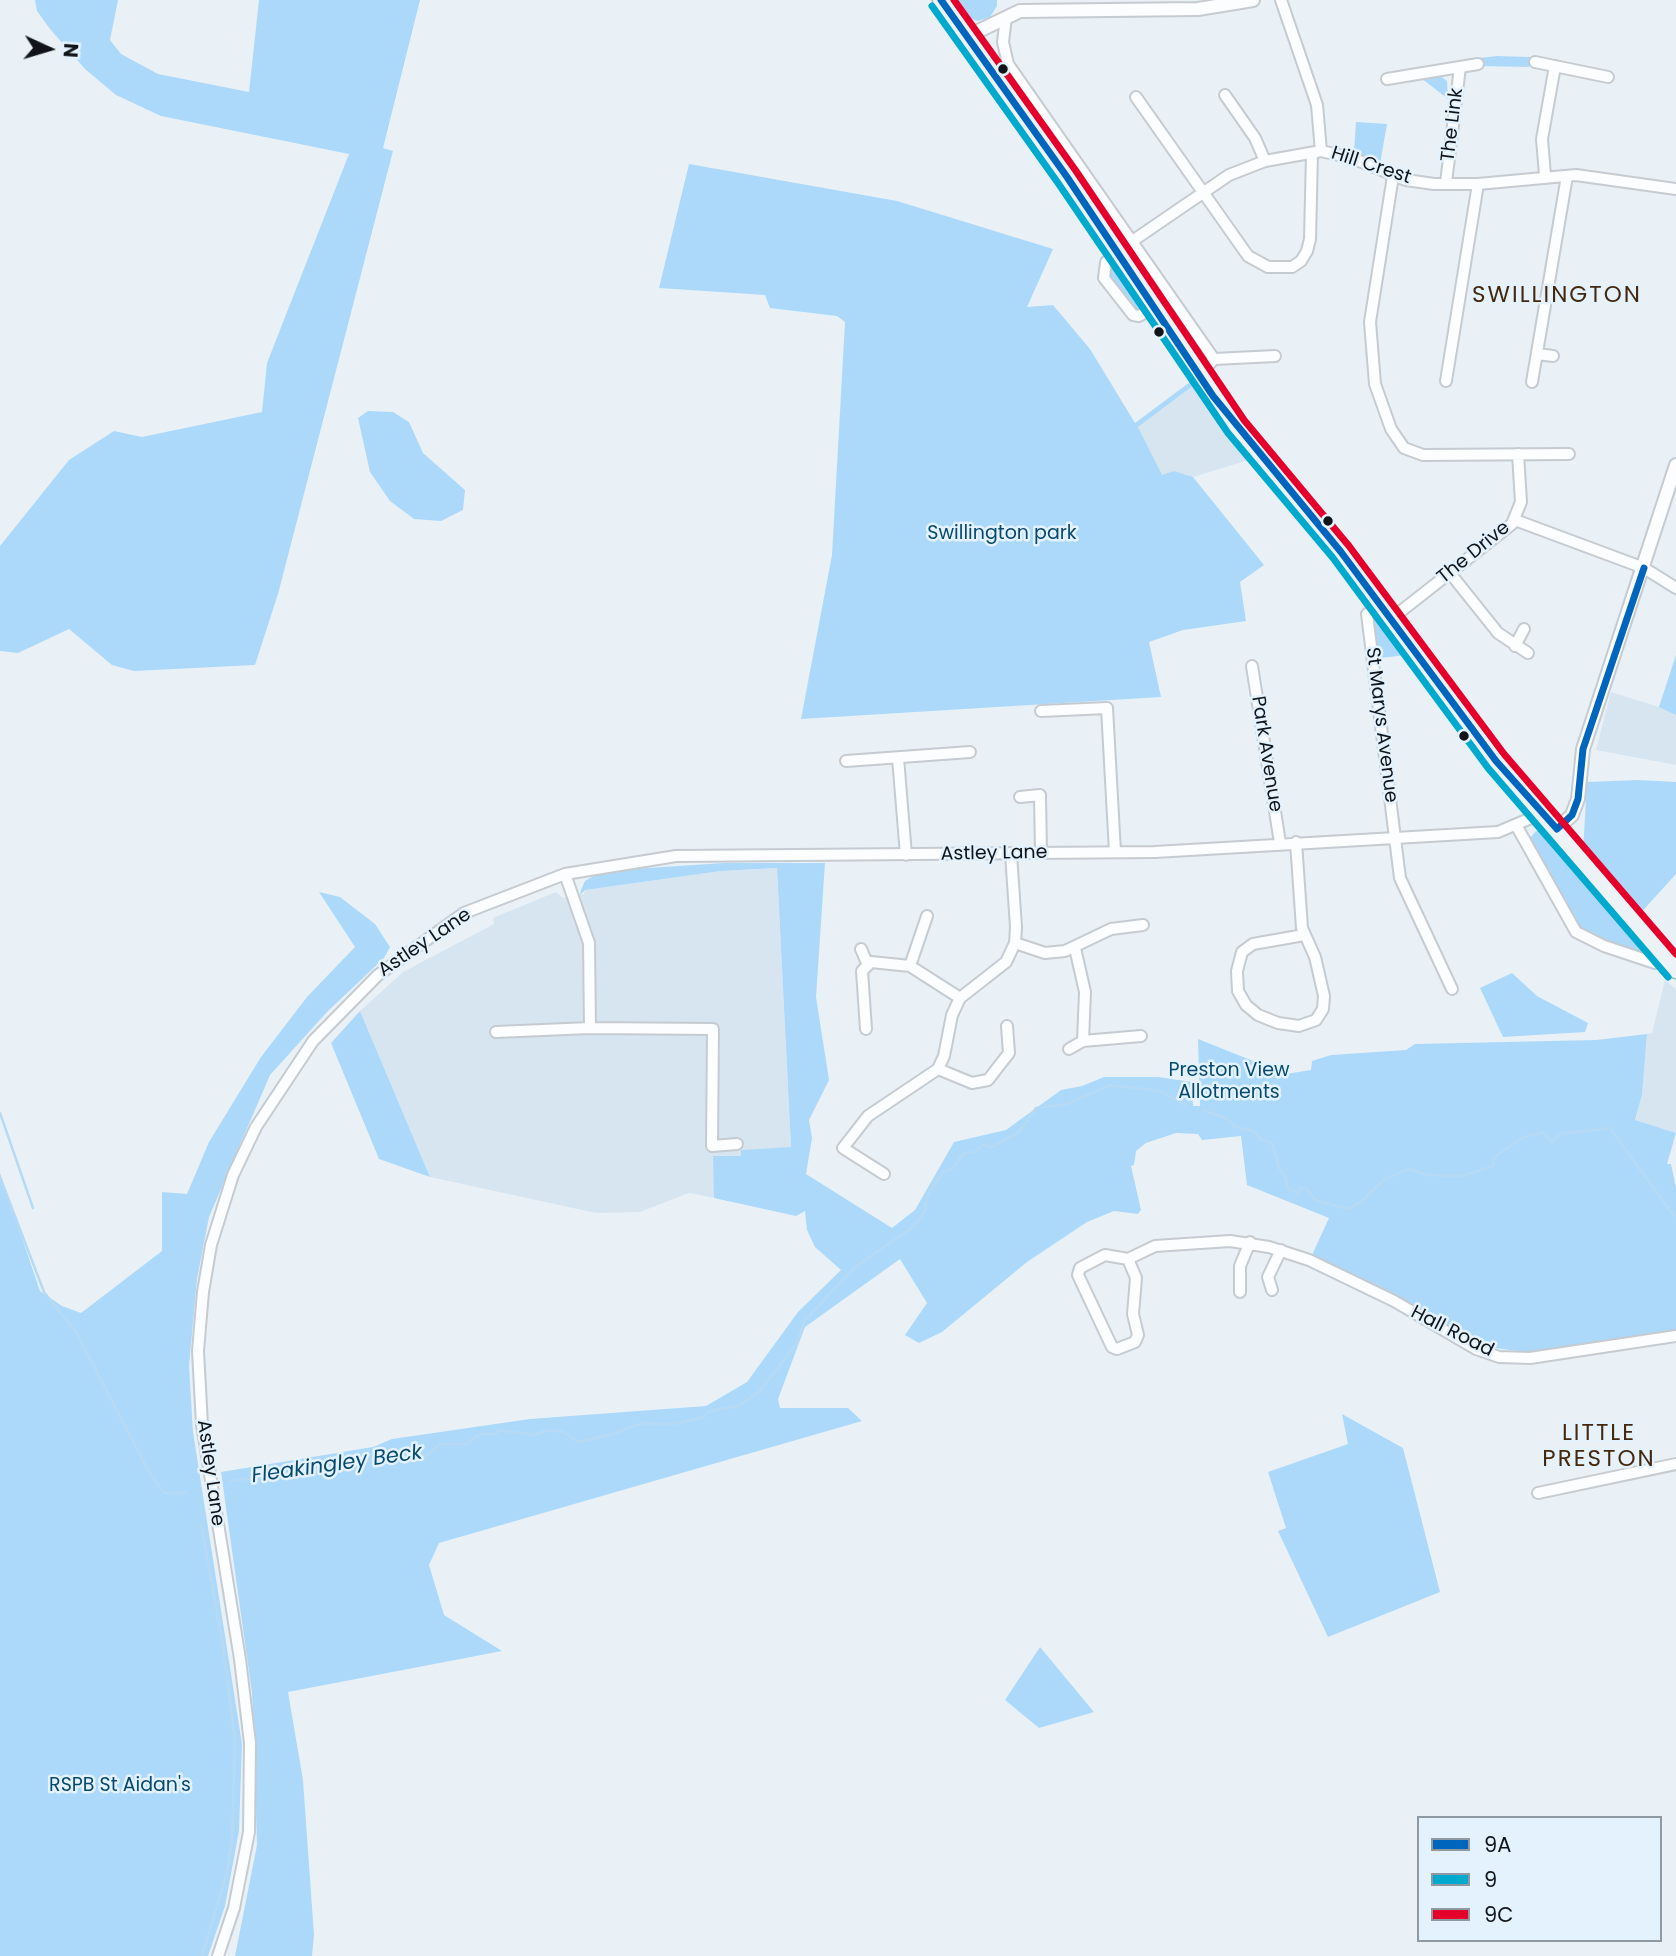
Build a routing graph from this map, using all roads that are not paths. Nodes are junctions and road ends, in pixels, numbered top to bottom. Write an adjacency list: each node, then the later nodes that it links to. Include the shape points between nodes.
1 (941, 0): 5 (main road)
2 (1253, 0): 4 (street, via 1198,9 1039,9)
3 (1282, 0): 14 (street, via 1317,105)
4 (1006, 17): 5 (street); 23 (street, via 1003,41 1008,64)
5 (967, 37): 24 (main road)
6 (1535, 62): 8 (street)
7 (1478, 64): 9 (street, The Link)
8 (1555, 66): 10 (street); 16 (street, via 1542,139)
9 (1460, 67): 11 (street, The Link); 19 (street, The Link)
10 (1608, 77)
11 (1388, 79)
12 (1225, 95): 15 (street)
13 (1136, 97): 22 (street)
14 (1316, 152): 15 (street, Hill Crest); 17 (street, Hill Crest, via 1352,158); 22 (street, via 1310,239 1301,261 1292,267 1268,267 1248,256)
15 (1265, 160): 22 (street, Hill Crest, via 1229,175)
16 (1545, 175): 18 (street, Hill Crest); 20 (street, Hill Crest)
17 (1393, 176): 19 (street, Hill Crest); 35 (street, via 1370,322 1375,384 1391,429 1404,448 1423,455)
18 (1567, 176): 21 (street, Hill Crest, via 1605,177); 28 (street)
19 (1446, 183): 20 (street, Hill Crest)
20 (1478, 184): 26 (street)
21 (1676, 190)
22 (1204, 193): 23 (street, Hill Crest)
23 (1131, 242): 31 (street)
24 (1119, 253): 25 (main road); 25 (street, via 1104,266 1104,278 1133,315)
25 (1154, 307): 32 (main road)
26 (1451, 350): 27 (street); 33 (street)
27 (1465, 352)
28 (1537, 354): 30 (street); 34 (street)
29 (1275, 356): 31 (street)
30 (1552, 356)
31 (1214, 359): 32 (street)
32 (1200, 375): 43 (main road)
33 (1446, 381)
34 (1532, 382)
35 (1518, 454): 36 (street); 39 (street, via 1521,502)
36 (1569, 454)
37 (1676, 464): 38 (street)
38 (1674, 478): 40 (street)
39 (1515, 520): 40 (street, The Drive); 41 (street, The Drive)
40 (1644, 568): 42 (street, The Drive); 56 (street, via 1583,749 1578,799 1572,815)
41 (1450, 573): 44 (street, The Drive); 46 (street, via 1498,633)
42 (1676, 588)
43 (1368, 602): 44 (main road); 57 (street, St Marys Avenue)
44 (1391, 619): 54 (main road, via 1496,761)
45 (1524, 629): 46 (street)
46 (1515, 646): 47 (street)
47 (1528, 653)
48 (1252, 666): 59 (street, Park Avenue)
49 (1041, 711): 60 (street, via 1107,708)
50 (970, 752): 51 (street)
51 (898, 758): 52 (street); 63 (street)
52 (846, 761)
53 (1020, 796): 61 (street, via 1040,795)
54 (1543, 813): 55 (street, Astley Lane); 56 (main road)
55 (1516, 825): 57 (street, Astley Lane, via 1498,832); 71 (street, via 1576,932 1655,963)
56 (1557, 829): 71 (main road)
57 (1395, 837): 58 (street, Astley Lane); 75 (street, St Marys Avenue, via 1400,878)
58 (1296, 842): 59 (street, Astley Lane); 67 (street)
59 (1280, 843): 60 (street, Astley Lane)
60 (1115, 852): 61 (street, Astley Lane)
61 (1041, 853): 62 (street, Astley Lane)
62 (1011, 854): 63 (street, Astley Lane); 68 (street)
63 (906, 855): 64 (street, Astley Lane, via 676,856)
64 (565, 874): 78 (street, via 589,943); 95 (street, Astley Lane, via 464,913 378,975 337,1014 291,1071 233,1175 211,1245 198,1351 202,1425 250,1743 249,1832 234,1908)
65 (927, 916): 73 (street)
66 (1143, 925): 69 (street, via 1111,929)
67 (1304, 935): 67 (street, via 1315,957 1324,996 1320,1015 1298,1026 1258,1015 1245,1005 1238,991 1242,952 1253,944)
68 (1015, 943): 69 (street, via 1045,953); 76 (street, via 1006,962)
69 (1076, 948): 82 (street, via 1085,992)
70 (861, 949): 72 (street)
71 (1664, 958): 74 (main road)
72 (867, 963): 73 (street); 79 (street, via 862,975)
73 (910, 966): 76 (street)
74 (1676, 970)
75 (1452, 989)
76 (960, 998): 84 (street)
77 (1007, 1026): 84 (street, via 1009,1054 988,1080 972,1083)
78 (590, 1028): 80 (street); 85 (street, via 713,1029 712,1146)
79 (866, 1029)
80 (496, 1032)
81 (1141, 1037): 82 (street)
82 (1083, 1041): 83 (street)
83 (1069, 1049)
84 (938, 1069): 86 (street, via 868,1116 841,1146)
85 (737, 1144)
86 (884, 1174)
87 (1250, 1242): 88 (street, Hall Road); 89 (street, Hall Road, via 1155,1246); 91 (street, via 1240,1266)
88 (1281, 1250): 90 (street, via 1268,1277); 92 (street, Hall Road, via 1348,1278 1476,1349 1499,1357 1530,1358)
89 (1128, 1259): 89 (street, via 1105,1255 1078,1272 1112,1347 1117,1349 1135,1342 1138,1335 1133,1314 1136,1278)
90 (1272, 1290)
91 (1240, 1292)
92 (1676, 1336)
93 (1676, 1464): 94 (street)
94 (1538, 1493)
95 (218, 1956)

